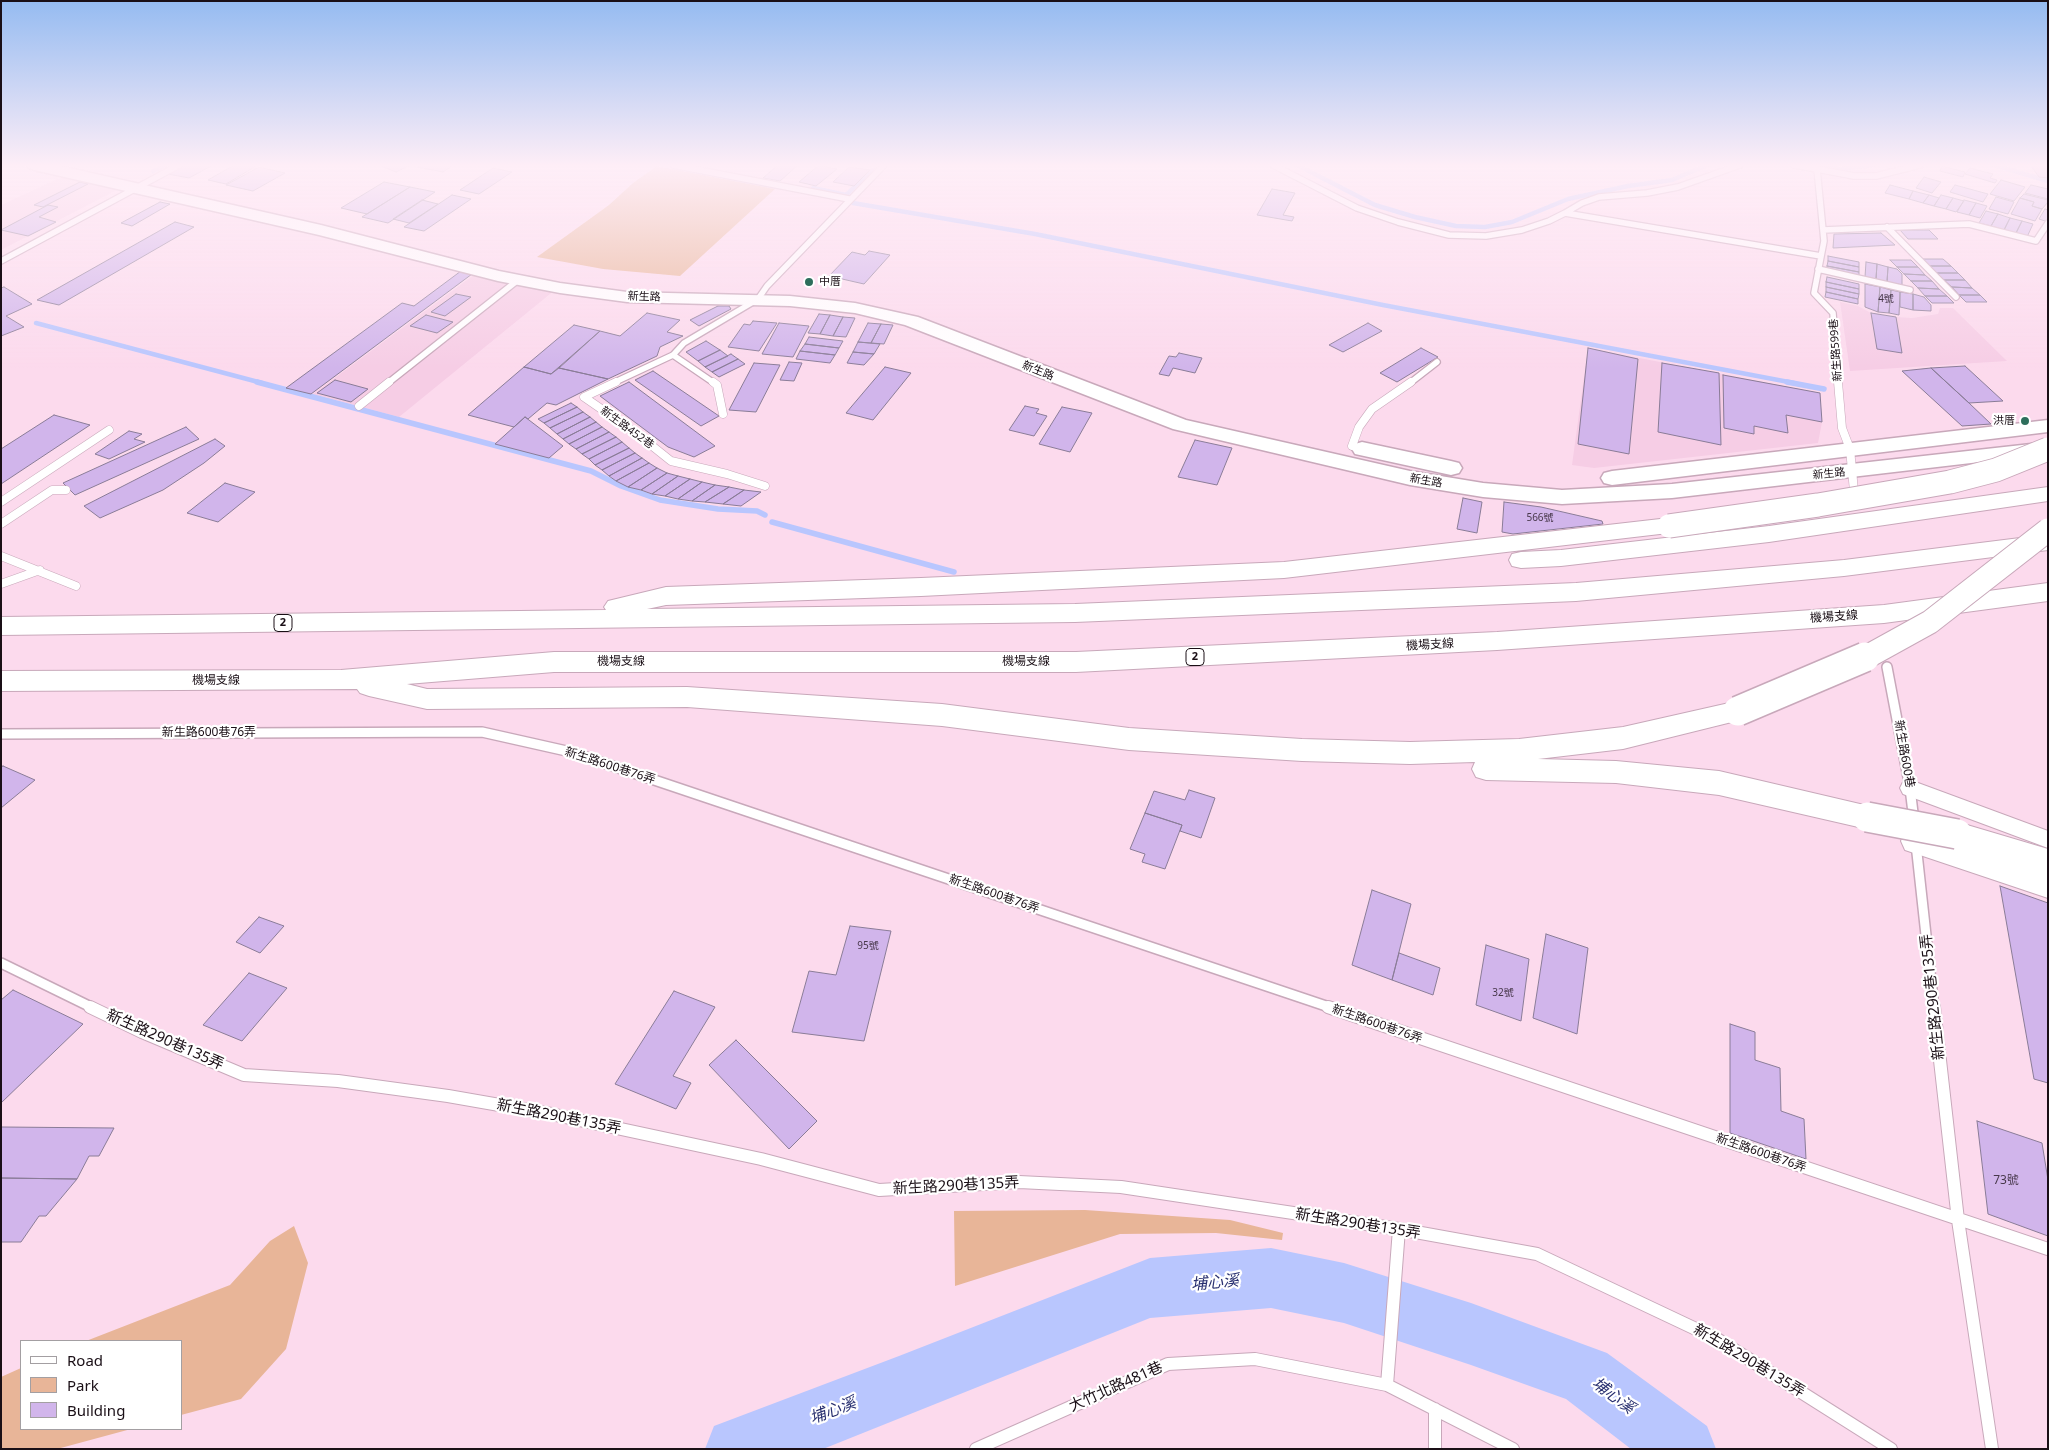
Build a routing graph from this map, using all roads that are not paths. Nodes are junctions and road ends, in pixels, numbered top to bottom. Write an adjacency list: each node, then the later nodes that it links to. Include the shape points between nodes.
1 (53, 233): 13 (lane)
2 (332, 233): 15 (main road, 新生路)
3 (389, 233): 17 (main road, 新生路, via 538,268)
4 (818, 233): 17 (lane, 新生路452巷)
5 (1440, 233): 6 (lane, via 1486,236)
6 (1506, 233)
7 (1683, 233): 12 (lane)
8 (1823, 233): 12 (lane, 新生路599巷)
9 (1893, 233): 18 (lane)
10 (2003, 233): 11 (lane, via 2036,241)
11 (2042, 233)
12 (1821, 256): 14 (lane, 新生路599巷)
13 (1, 260)
14 (1818, 269): 16 (lane); 26 (lane, 新生路599巷, via 1814,293 1833,314 1842,428)
15 (518, 280): 17 (main road, 新生路, via 627,297); 21 (lane)
16 (1910, 290)
17 (762, 292): 19 (lane, 新生路452巷, via 684,343); 25 (main road, 新生路, via 830,290 894,301 948,317 1130,392 1194,412); 28 (main road, 新生路, via 911,321 1180,425 1410,478 1483,490 1562,496)
18 (1956, 297)
19 (673, 355): 22 (lane, via 717,385); 29 (lane, 新生路452巷, via 584,397 671,461)
20 (1437, 362): 25 (lane, via 1372,409)
21 (359, 406)
22 (723, 414)
23 (2048, 426): 26 (main road, 新生路)
24 (109, 430): 32 (lane)
25 (1352, 446): 26 (main road, 新生路, via 1471,472 1605,479)
26 (1850, 449): 28 (lane, 新生路599巷)
27 (2048, 450): 28 (main road, 新生路); 38 (main road, bridge, via 1996,470 1950,482 1818,505 1669,526)
28 (1852, 481)
29 (765, 486)
30 (66, 490): 33 (lane, via 52,490)
31 (2048, 494): 38 (main road, via 1770,534 1560,558)
32 (1, 502)
33 (1, 524)
34 (2048, 530): 48 (main road, bridge, via 1930,622 1859,661 1738,711 1623,738 1519,750 1410,753)
35 (2048, 543): 42 (main road, 2, via 1844,568 1576,592 1075,613)
36 (1, 556): 37 (lane)
37 (40, 570): 39 (lane); 40 (lane)
38 (1284, 570): 42 (main road, via 666,596)
39 (1, 584)
40 (76, 586)
41 (2048, 592): 45 (main road, 機場支線 / 2, via 1884,614 1296,652 1076,662 554,662)
42 (564, 619): 43 (main road, 2)
43 (1, 626)
44 (1887, 667): 49 (lane, 新生路600巷)
45 (341, 680): 46 (main road, 機場支線 / 2); 48 (main road, via 427,699 687,697 942,715)
46 (1, 681)
47 (1, 734): 55 (lane, 新生路600巷76弄, via 482,732 571,752)
48 (1129, 739): 52 (main road, bridge, via 1212,758 1272,764 1346,769 1616,772 1719,783 1957,834)
49 (1910, 788): 50 (street); 51 (lane, 新生路600巷)
50 (2048, 840)
51 (1916, 841): 53 (main road); 55 (lane, 新生路290巷135弄)
52 (2048, 862)
53 (2048, 885)
54 (1, 963): 56 (lane, 新生路290巷135弄, via 142,1032 244,1075 338,1081 551,1114 761,1159 878,1190 1019,1182 1121,1187)
55 (1958, 1220): 57 (lane, 新生路600巷76弄); 64 (lane, 新生路290巷135弄)
56 (1399, 1229): 58 (lane); 63 (lane, 新生路290巷135弄, via 1537,1254 1717,1339)
57 (2048, 1249)
58 (1387, 1384): 59 (lane, 大竹北路481巷); 60 (lane, 大竹北路481巷, via 1255,1359 1168,1364)
59 (1435, 1409): 61 (lane); 62 (lane, 大竹北路481巷)
60 (976, 1449)
61 (1435, 1449)
62 (1513, 1449)
63 (1891, 1449)
64 (1992, 1449)

